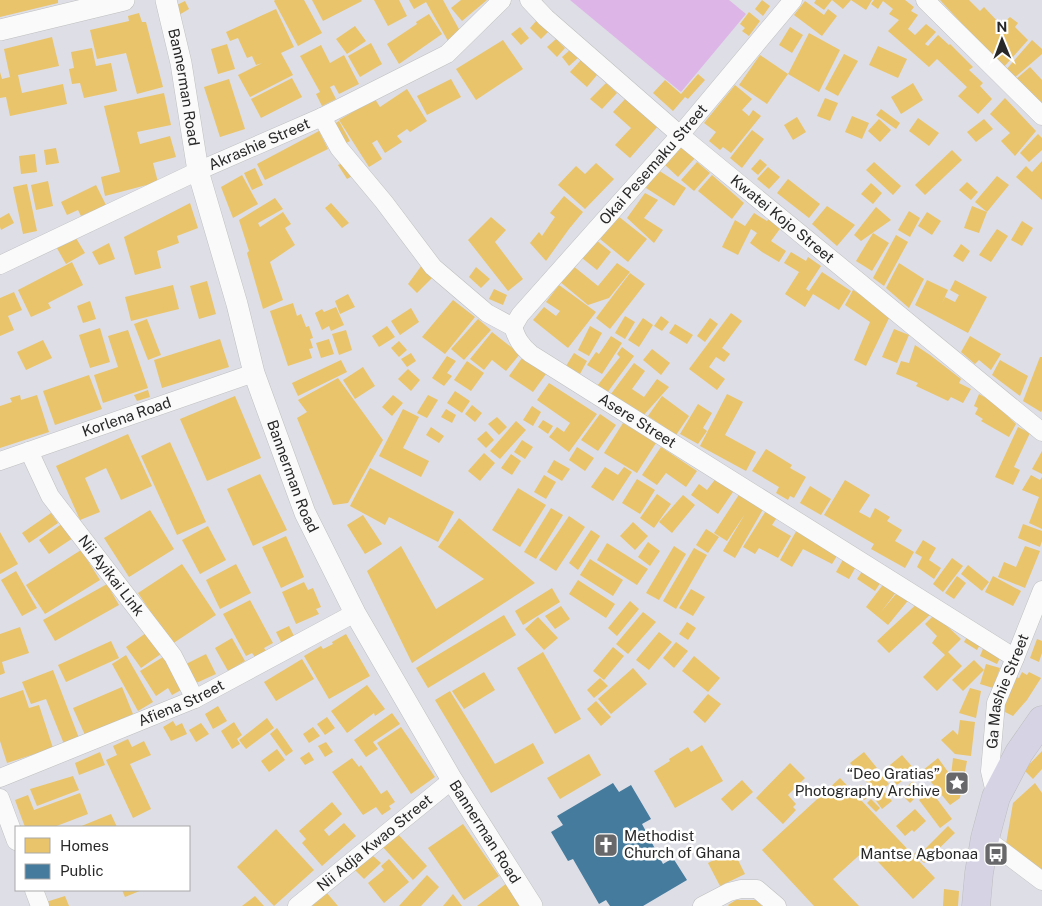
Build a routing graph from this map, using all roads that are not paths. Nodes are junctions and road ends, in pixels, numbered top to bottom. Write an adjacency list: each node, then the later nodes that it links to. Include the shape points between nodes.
1 (124, 0): 7 (street)
2 (166, 0): 11 (street, Bannerman Road, via 181,63)
3 (502, 0): 9 (street, Akrashie Street, via 447,54)
4 (529, 0): 10 (street, Kwatei Kojo Street)
5 (793, 0): 10 (street, Okai Pesemaku Street)
6 (926, 0): 8 (street)
7 (0, 30)
8 (1042, 116)
9 (322, 117): 11 (street, Akrashie Street); 13 (street, via 338,148 433,267 487,313)
10 (680, 135): 13 (street, Okai Pesemaku Street, via 520,315); 15 (street, Kwatei Kojo Street)
11 (198, 171): 12 (street, Akrashie Street); 14 (street, Bannerman Road)
12 (0, 265)
13 (513, 327): 20 (street, Asere Street, via 520,343 531,354)
14 (254, 373): 16 (street, Korlena Road); 19 (street, Bannerman Road, via 306,513)
15 (1042, 432)
16 (29, 451): 17 (street, Korlena Road); 21 (street, Nii Ayikai Link, via 50,496 173,656)
17 (0, 461)
18 (1042, 590): 20 (street, Ga Mashie Street)
19 (355, 613): 21 (street, Afiena Street); 24 (street, Bannerman Road)
20 (1015, 658): 25 (street, Ga Mashie Street, via 996,703 990,771)
21 (195, 699): 23 (street, Afiena Street)
22 (1042, 720): 25 (main road, via 1019,753)
23 (0, 778)
24 (452, 780): 32 (street, Nii Adja Kwao Street); 33 (street, Bannerman Road)
25 (996, 797): 28 (main road)
26 (0, 798): 27 (street)
27 (15, 838)
28 (985, 838): 29 (street); 36 (main road)
29 (1042, 881)
30 (34, 891): 31 (street)
31 (40, 906)
32 (297, 906)
33 (532, 906)
34 (702, 906): 35 (street, via 741,889 757,889)
35 (777, 906)
36 (976, 906)

